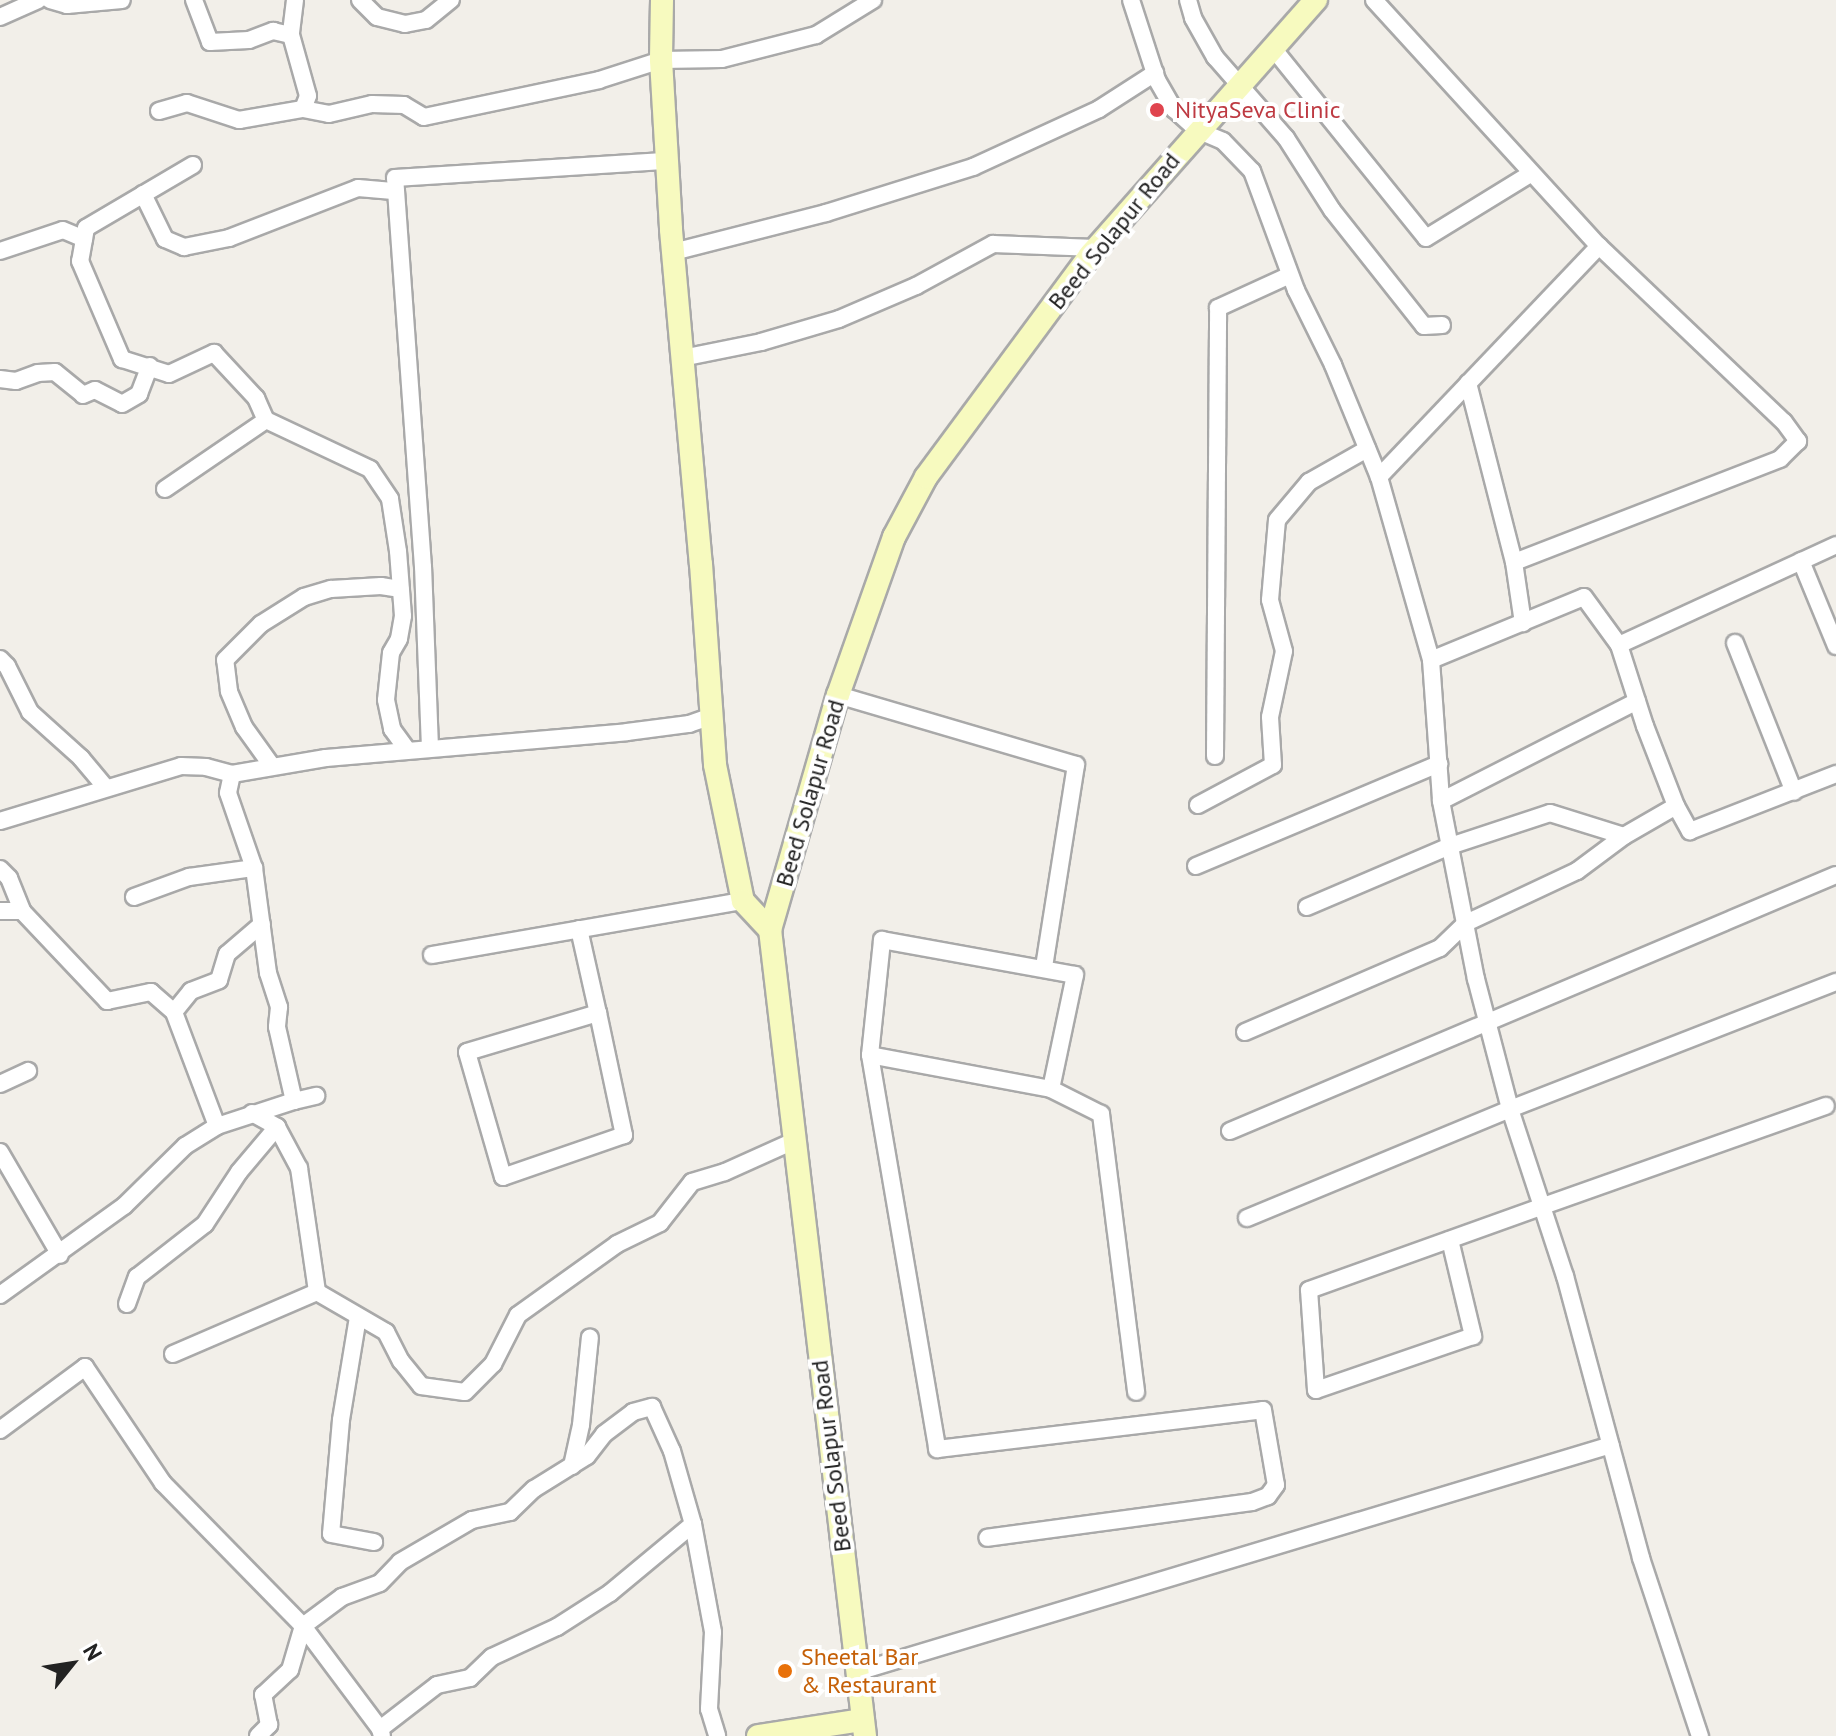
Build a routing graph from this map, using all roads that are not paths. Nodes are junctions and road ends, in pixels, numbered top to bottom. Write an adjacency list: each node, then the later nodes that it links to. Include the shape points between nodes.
1 (38, 0): 14 (street)
2 (50, 0): 3 (street, via 67,5)
3 (122, 0)
4 (194, 0): 15 (street, via 210,42 249,40 273,31)
5 (295, 0): 15 (street)
6 (360, 0): 7 (street, via 377,17 405,24 426,20)
7 (451, 0)
8 (662, 0): 17 (main road)
9 (873, 0): 17 (street, via 816,35 722,59)
10 (1131, 0): 18 (street)
11 (1188, 0): 19 (street, via 1215,57)
12 (1316, 0): 16 (main road, Beed Solapur Road)
13 (1374, 0): 25 (street)
14 (0, 17)
15 (291, 35): 20 (street, via 308,96)
16 (1272, 47): 19 (main road, Beed Solapur Road); 25 (street, via 1426,238)
17 (661, 60): 20 (street, via 599,80 424,117 404,105 372,104 329,114); 23 (main road)
18 (1155, 73): 22 (street, via 1174,109); 32 (street, via 1099,109 973,167 826,213)
19 (1239, 84): 22 (main road, Beed Solapur Road); 34 (street, via 1286,138 1332,210 1424,326)
20 (303, 109): 21 (street, via 239,120 187,103)
21 (159, 111)
22 (1197, 130): 30 (main road, Beed Solapur Road); 33 (street, via 1223,141 1252,171)
23 (667, 161): 26 (street, via 395,178); 32 (main road)
24 (193, 165): 27 (street)
25 (1530, 174): 29 (street)
26 (396, 191): 27 (street, via 358,188 229,238 184,247 165,239); 56 (street, via 423,567)
27 (143, 194): 28 (street, via 86,228)
28 (84, 239): 31 (street, via 63,230); 36 (street, via 80,261 122,359)
29 (1599, 246): 38 (street); 45 (street, via 1798,441 1780,459)
30 (1095, 248): 35 (street, via 993,244 916,286 839,319); 53 (main road, Beed Solapur Road, via 926,477 894,537)
31 (0, 251)
32 (673, 252): 35 (main road)
33 (1290, 275): 40 (street); 58 (street, via 1218,308)
34 (1442, 325)
35 (682, 358): 55 (main road)
36 (150, 366): 37 (street, via 139,394 122,404 95,390 83,395 55,372 16,381); 39 (street, via 169,374 214,353 256,398)
37 (0, 379)
38 (1468, 383): 41 (street); 45 (street)
39 (266, 420): 42 (street); 46 (street, via 350,457 380,481 390,499)
40 (1367, 449): 41 (street); 66 (street, via 1309,482 1277,520 1270,600 1284,651 1270,717 1273,765)
41 (1379, 477): 52 (street)
42 (165, 489)
43 (1836, 545): 44 (street)
44 (1801, 561): 49 (street); 50 (street)
45 (1514, 562): 47 (street)
46 (401, 589): 57 (street, via 403,616 391,653 386,700 392,729); 60 (street, via 331,589 304,597 279,609 225,660 229,691 244,727)
47 (1523, 623): 49 (street, via 1584,597); 52 (street)
48 (1735, 643): 64 (street)
49 (1619, 645): 54 (street)
50 (1836, 646)
51 (0, 659): 63 (street, via 30,712)
52 (1431, 660): 59 (street)
53 (838, 695): 83 (main road, Beed Solapur Road); 85 (street, via 1076,765)
54 (1637, 701): 65 (street); 67 (street)
55 (712, 716): 56 (street, via 627,732); 76 (main road, via 715,765)
56 (430, 748): 57 (street)
57 (407, 750): 60 (street)
58 (1215, 756)
59 (1439, 764): 65 (street); 71 (street)
60 (272, 766): 61 (street)
61 (232, 774): 63 (street, via 181,766); 72 (street, via 228,793)
62 (1836, 774): 64 (street)
63 (105, 787): 68 (street)
64 (1794, 792): 67 (street, via 1690,831)
65 (1441, 801): 70 (street)
66 (1198, 805)
67 (1676, 806): 69 (street)
68 (0, 821)
69 (1624, 836): 70 (street, via 1550,813); 80 (street, via 1577,871)
70 (1450, 846): 77 (street); 80 (street)
71 (1196, 866)
72 (254, 868): 75 (street, via 189,877); 81 (street)
73 (0, 869): 79 (street)
74 (1836, 875): 89 (street)
75 (134, 897)
76 (743, 901): 82 (street); 83 (main road)
77 (1307, 907)
78 (0, 911): 79 (street)
79 (22, 911): 87 (street, via 107,1001 151,992)
80 (1466, 923): 89 (street); 90 (street, via 1440,948)
81 (262, 924): 87 (street, via 227,954 219,980 191,991); 96 (street)
82 (579, 929): 84 (street); 88 (street)
83 (770, 930): 103 (main road, Beed Solapur Road)
84 (432, 955)
85 (1044, 968): 91 (street, via 882,940); 94 (street, via 1075,975)
86 (1836, 982): 98 (street)
87 (174, 1012): 100 (street)
88 (598, 1013): 88 (street, via 624,1135 503,1177 467,1052)
89 (1487, 1023): 98 (street); 102 (street)
90 (1245, 1032)
91 (870, 1055): 94 (street); 120 (street, via 937,1449 1263,1410 1276,1485 1268,1496)
92 (28, 1071): 93 (street)
93 (0, 1084)
94 (1051, 1089): 115 (street, via 1101,1114)
95 (316, 1096): 96 (street)
96 (294, 1101): 99 (street)
97 (1826, 1106): 105 (street)
98 (1510, 1109): 105 (street); 106 (street)
99 (252, 1113): 100 (street); 101 (street)
100 (217, 1126): 108 (street, via 185,1146 124,1206)
101 (277, 1127): 109 (street, via 299,1168); 111 (street, via 205,1224 137,1277)
102 (1230, 1131)
103 (794, 1141): 112 (street, via 692,1182 660,1223 617,1244 518,1315 493,1364 465,1392 421,1386 386,1332); 123 (main road, Beed Solapur Road)
104 (0, 1152): 108 (street)
105 (1543, 1206): 107 (street); 117 (street)
106 (1247, 1218)
107 (1450, 1240): 107 (street, via 1309,1290 1316,1390 1473,1336)
108 (60, 1255): 110 (street)
109 (317, 1292): 112 (street); 114 (street)
110 (0, 1295)
111 (127, 1304)
112 (358, 1317): 121 (street, via 341,1420 331,1534)
113 (590, 1337): 118 (street)
114 (173, 1354)
115 (1136, 1392)
116 (0, 1430): 122 (street, via 85,1367 163,1483)
117 (1611, 1445): 123 (street); 129 (street)
118 (572, 1466): 119 (street, via 633,1412 652,1407 672,1451); 122 (street, via 534,1489 510,1512 472,1520 400,1562 380,1583 342,1597)
119 (693, 1524): 125 (street, via 610,1593 557,1627 492,1657 470,1678 437,1685); 127 (street, via 713,1632 709,1709)
120 (987, 1538)
121 (374, 1542)
122 (303, 1626): 125 (street); 126 (street, via 290,1670 263,1695 269,1725)
123 (857, 1672): 124 (main road, Beed Solapur Road)
124 (864, 1728): 128 (main road)
125 (381, 1733)
126 (258, 1736)
127 (717, 1736)
128 (758, 1736)
129 (1700, 1736)

